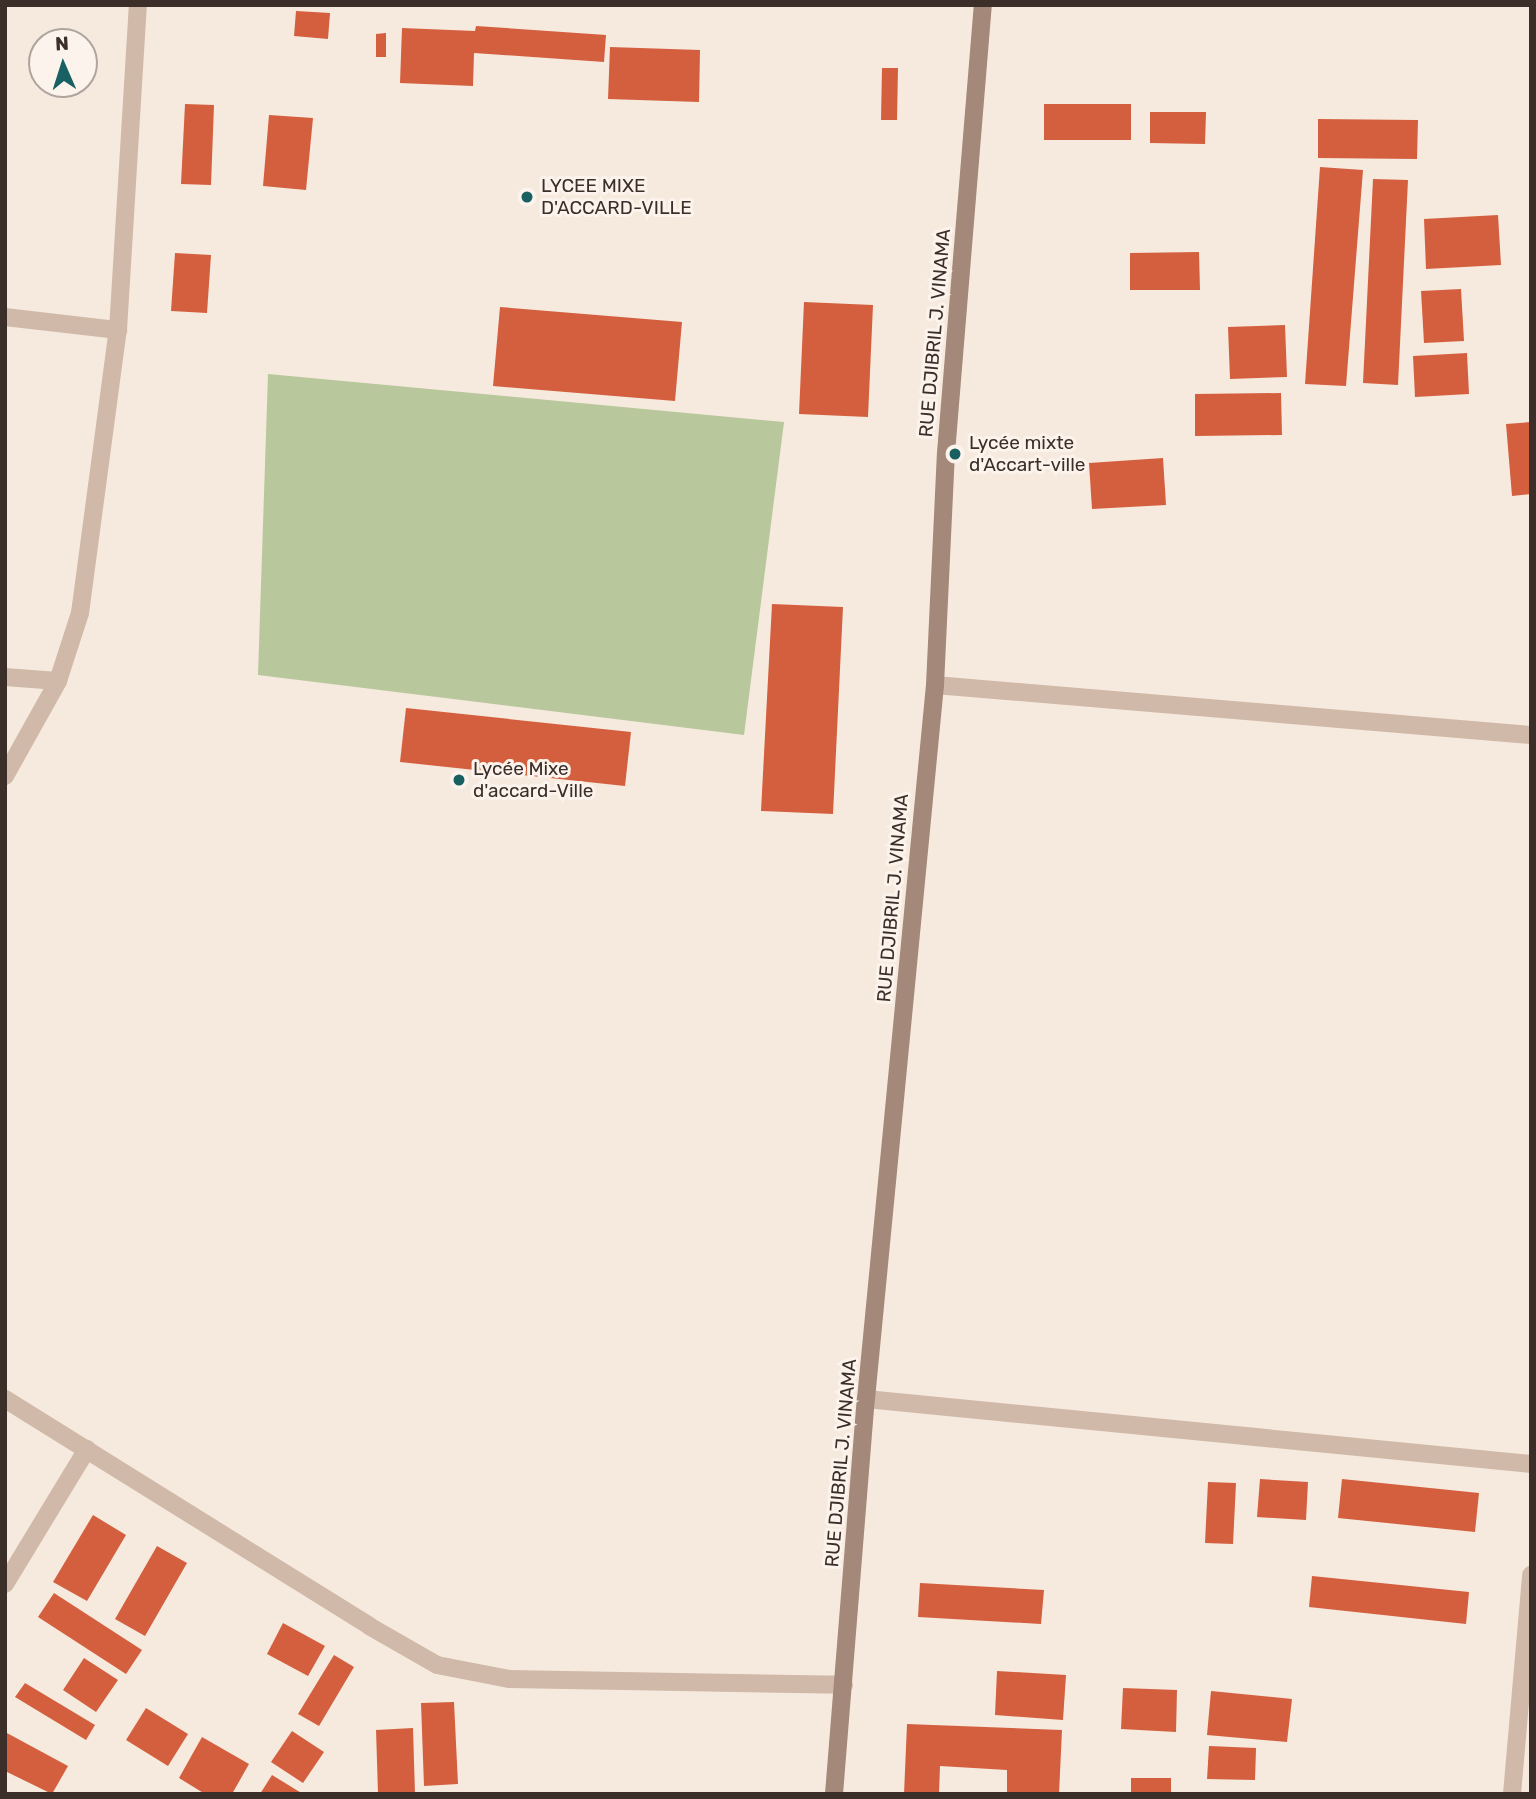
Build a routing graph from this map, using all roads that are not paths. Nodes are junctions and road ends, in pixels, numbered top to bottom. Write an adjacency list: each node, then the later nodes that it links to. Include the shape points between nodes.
1 (138, 5): 4 (street)
2 (983, 5): 7 (street, RUE DJIBRIL J. VINAMA, via 946,453)
3 (5, 317): 4 (street)
4 (118, 330): 6 (street, via 80,613)
5 (5, 677): 6 (street)
6 (58, 681): 9 (street)
7 (935, 685): 8 (street); 11 (street, RUE DJIBRIL J. VINAMA)
8 (1531, 735)
9 (5, 776)
10 (5, 1399): 12 (street)
11 (866, 1399): 13 (street); 16 (street, RUE DJIBRIL J. VINAMA)
12 (87, 1450): 15 (street); 16 (street, via 437,1665 509,1679)
13 (1531, 1464)
14 (1531, 1574): 18 (street)
15 (5, 1584)
16 (844, 1685): 17 (street, RUE DJIBRIL J. VINAMA)
17 (834, 1794)
18 (1512, 1794)

